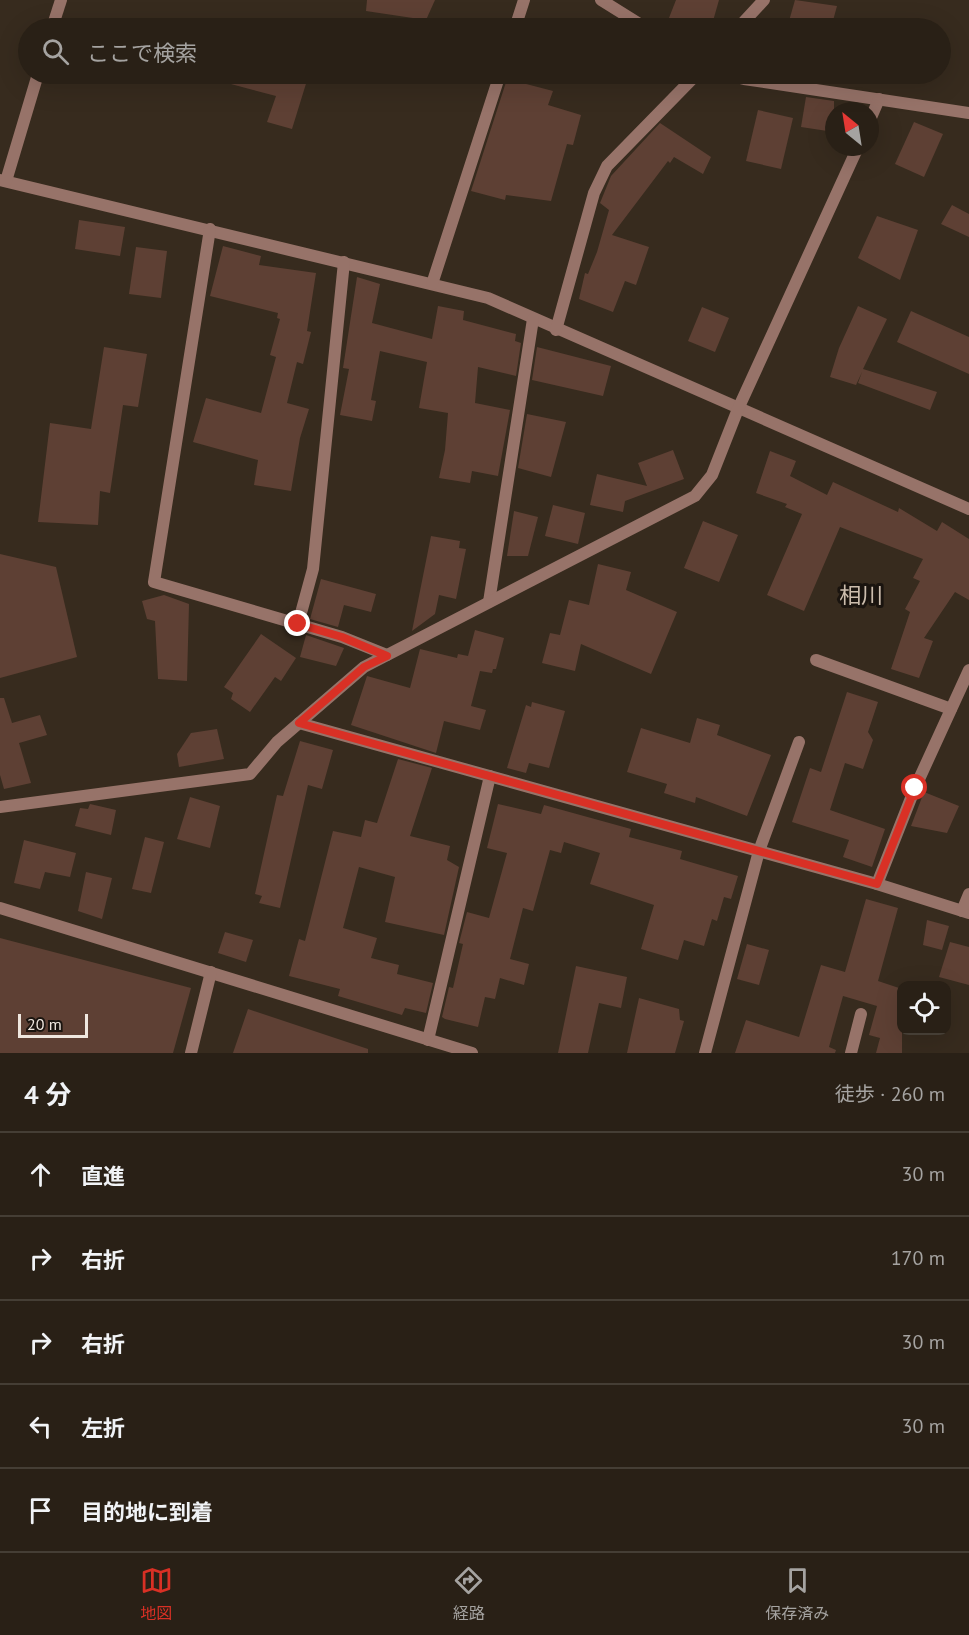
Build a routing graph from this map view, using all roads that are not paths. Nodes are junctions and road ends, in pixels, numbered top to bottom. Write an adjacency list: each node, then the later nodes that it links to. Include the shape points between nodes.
1 (61, 0): 5 (street)
2 (524, 0): 6 (street)
3 (601, 0): 7 (street)
4 (764, 0): 8 (street)
5 (55, 18)
6 (518, 18)
7 (630, 18)
8 (747, 18)
9 (35, 84): 17 (street)
10 (497, 84): 20 (street)
11 (687, 84): 22 (street, via 607,166 594,193)
12 (772, 84): 13 (street)
13 (879, 99): 14 (street); 15 (street)
14 (878, 102)
15 (969, 113)
16 (854, 156): 23 (street)
17 (3, 181): 18 (street)
18 (210, 229): 19 (street); 26 (street, via 154,582)
19 (344, 262): 20 (street); 26 (street, via 313,569)
20 (432, 284): 21 (street, via 488,298)
21 (533, 319): 22 (street); 25 (street)
22 (556, 330): 23 (street)
23 (738, 409): 24 (street); 25 (street, via 712,475 694,496)
24 (969, 509)
25 (489, 602): 27 (street)
26 (298, 624): 27 (street)
27 (387, 656): 31 (street, via 364,667)
28 (816, 660): 30 (street)
29 (969, 670): 30 (street)
30 (951, 710): 36 (street)
31 (299, 723): 33 (street); 34 (street, via 250,774)
32 (799, 742): 35 (street)
33 (490, 776): 35 (street); 42 (street)
34 (0, 807)
35 (759, 851): 36 (street); 45 (street)
36 (877, 884): 39 (street)
37 (969, 894): 39 (street)
38 (0, 908): 40 (street)
39 (965, 912)
40 (211, 972): 42 (street); 43 (street)
41 (861, 1014): 46 (street)
42 (428, 1040): 44 (street)
43 (191, 1053)
44 (471, 1053)
45 (705, 1053)
46 (851, 1053)

